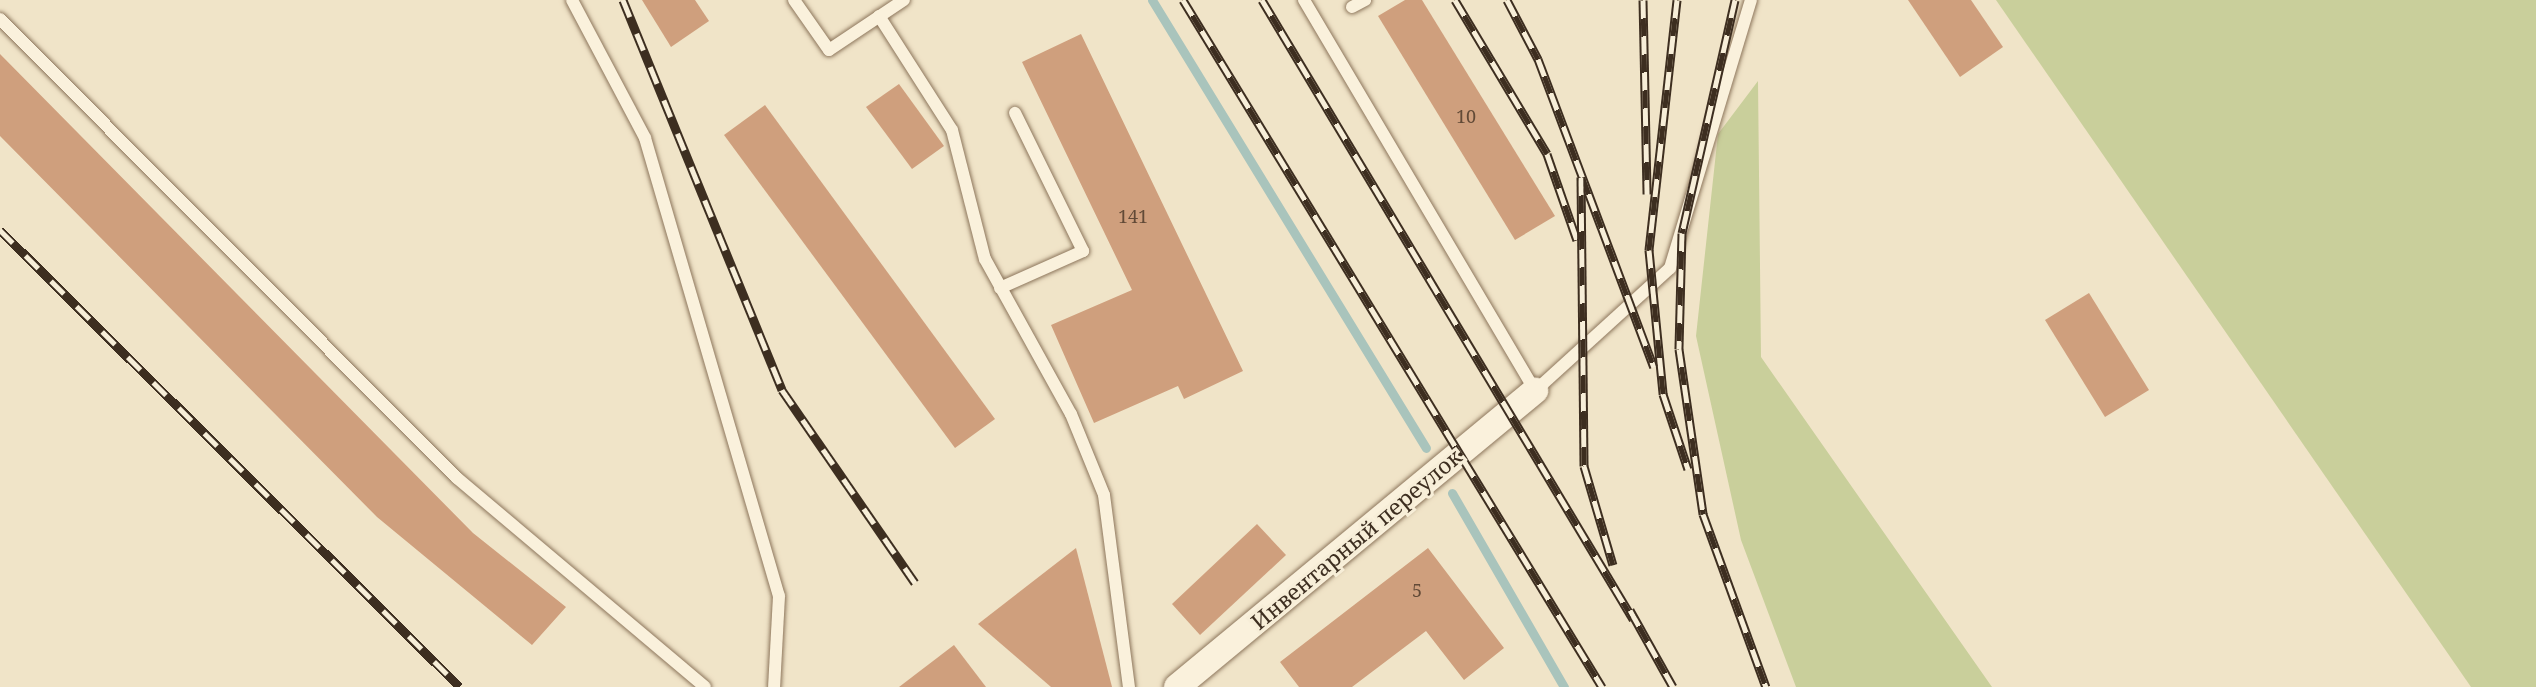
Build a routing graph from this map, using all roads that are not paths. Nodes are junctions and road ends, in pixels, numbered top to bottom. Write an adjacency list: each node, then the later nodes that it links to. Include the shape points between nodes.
1 (572, 0): 14 (lane, via 645,138 779,596)
2 (794, 0): 8 (lane, via 829,50)
3 (904, 0): 8 (lane)
4 (1304, 0): 12 (lane)
5 (1365, 0): 7 (lane)
6 (1751, 0): 12 (lane, via 1670,268)
7 (1352, 7)
8 (879, 16): 11 (lane, via 952,130 985,259)
9 (0, 19): 13 (lane, via 457,478)
10 (1015, 113): 11 (lane, via 1083,251)
11 (1000, 288): 15 (lane, via 1071,414 1104,495)
12 (1535, 391): 16 (street, Инвентарный переулок)
13 (705, 687)
14 (774, 687)
15 (1129, 687)
16 (1177, 687)

